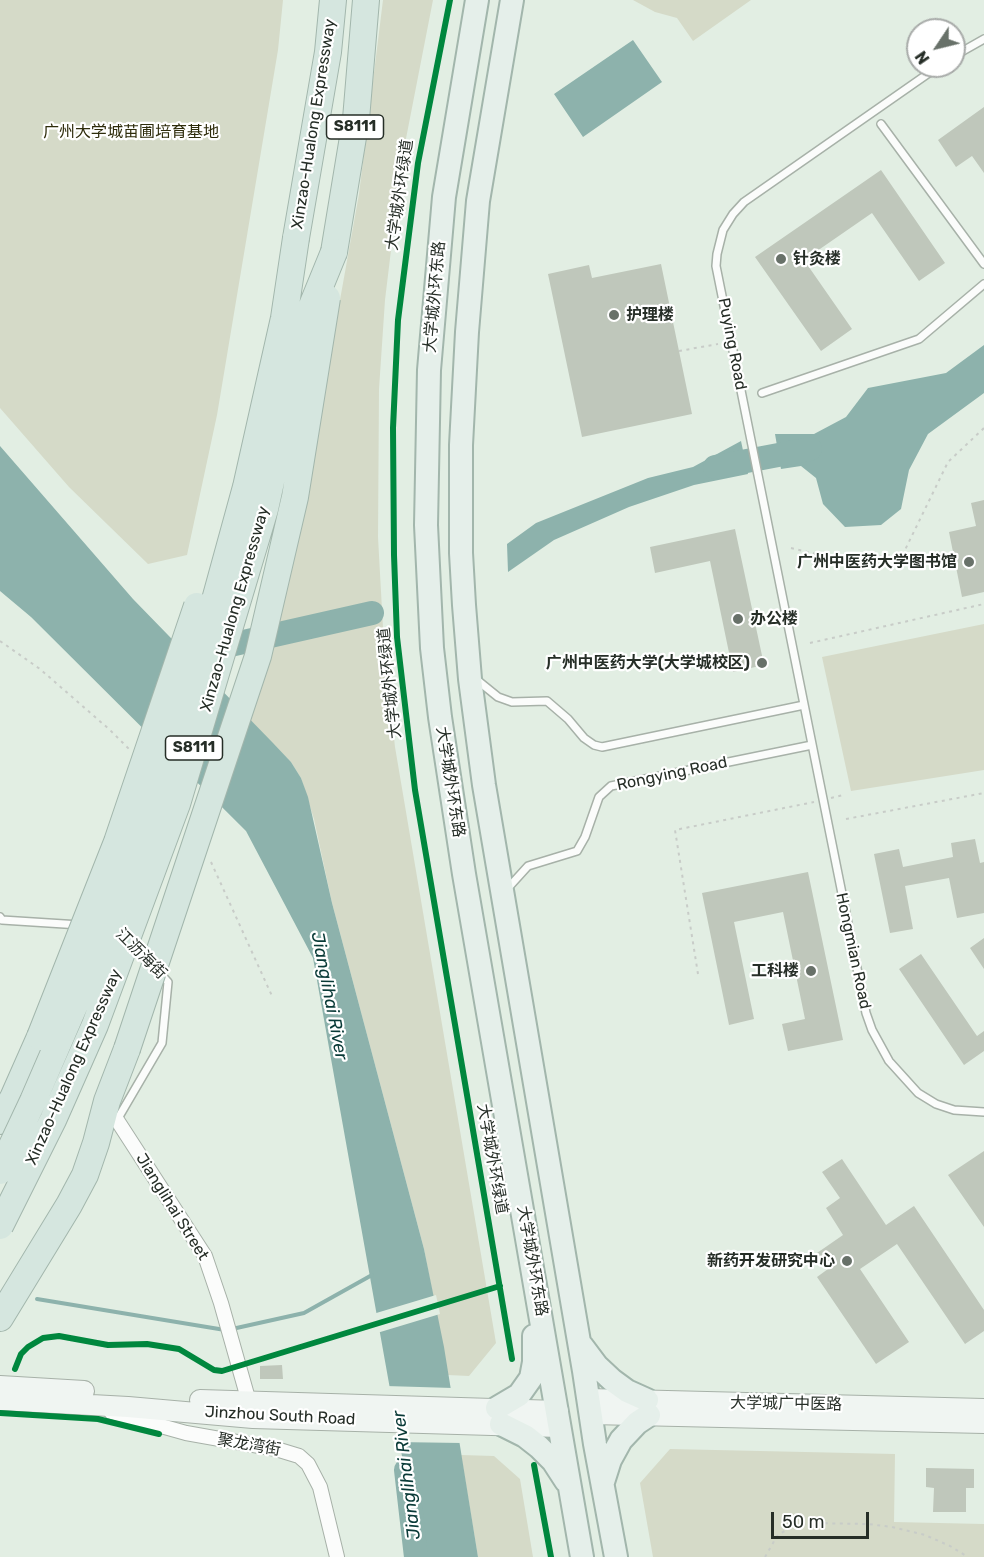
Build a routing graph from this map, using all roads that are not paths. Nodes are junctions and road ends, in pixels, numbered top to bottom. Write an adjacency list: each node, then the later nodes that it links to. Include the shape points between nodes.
1 (333, 0): 9 (highway, Xinzao-Hualong Expressway / S8111, via 328,52)
2 (366, 0): 10 (highway, Xinzao-Hualong Expressway / S8111, via 356,119)
3 (477, 0): 25 (main road, 大学城外环东路, via 440,232 429,370 426,539 440,717)
4 (512, 0): 14 (main road, 大学城外环东路, via 478,201 464,372 461,552)
5 (984, 39): 6 (lane)
6 (966, 49)
7 (922, 78): 15 (lane, Puying Road, via 744,202 728,221 719,245 717,270)
8 (881, 124): 11 (lane)
9 (296, 238): 22 (highway, bridge, via 228,515 131,802 40,1036); 23 (highway, Xinzao-Hualong Expressway / S8111, bridge, via 284,318 251,466 187,702 98,951)
10 (334, 252): 24 (highway, Xinzao-Hualong Expressway / S8111, bridge, via 307,318 265,509 177,804 95,1025); 26 (highway, bridge, via 295,497 258,657 85,1175)
11 (984, 264)
12 (984, 284): 13 (lane, via 919,339)
13 (762, 393)
14 (469, 672): 15 (lane, via 503,699 519,703 547,701 598,747); 18 (main road, 大学城外环东路)
15 (804, 705): 16 (lane, Puying Road)
16 (808, 725): 17 (lane, Hongmian Road)
17 (812, 745): 18 (lane, Rongying Road, via 610,786 600,797 577,851 528,866); 20 (lane, Hongmian Road, via 872,1030 897,1072 918,1093 954,1110)
18 (502, 894): 27 (main road, 大学城外环东路)
19 (0, 917): 21 (lane, 江沥海街, via 118,927 168,982 162,1043)
20 (984, 1112)
21 (117, 1120): 30 (street, Jianglihai Street, via 201,1248)
22 (0, 1121)
23 (0, 1171)
24 (0, 1226)
25 (538, 1298): 36 (main road, via 531,1378 519,1395); 37 (main road, 大学城外环东路)
26 (0, 1318)
27 (579, 1338): 32 (main road, 大学城外环东路); 33 (main road, via 612,1380)
28 (0, 1386): 30 (main road, Jinzhou South Road)
29 (0, 1400): 31 (main road, Jinzhou South Road)
30 (249, 1402): 35 (main road, Jinzhou South Road)
31 (92, 1405): 35 (main road, Jinzhou South Road, via 253,1418); 41 (street, 聚龙湾街, via 186,1434 299,1456 320,1486)
32 (589, 1406): 33 (main road, 大学城广中医路); 39 (main road, 大学城外环东路)
33 (648, 1408): 34 (main road, 大学城广中医路); 38 (main road, 大学城广中医路); 39 (main road, via 617,1446)
34 (984, 1409)
35 (290, 1411): 36 (main road, Jinzhou South Road)
36 (491, 1416): 37 (main road, Jinzhou South Road); 40 (main road, via 539,1447 558,1468)
37 (559, 1419): 40 (main road, 大学城外环东路)
38 (984, 1423)
39 (602, 1483): 43 (main road, 大学城外环东路)
40 (571, 1491): 42 (main road, 大学城外环东路)
41 (338, 1557)
42 (582, 1557)
43 (616, 1557)

